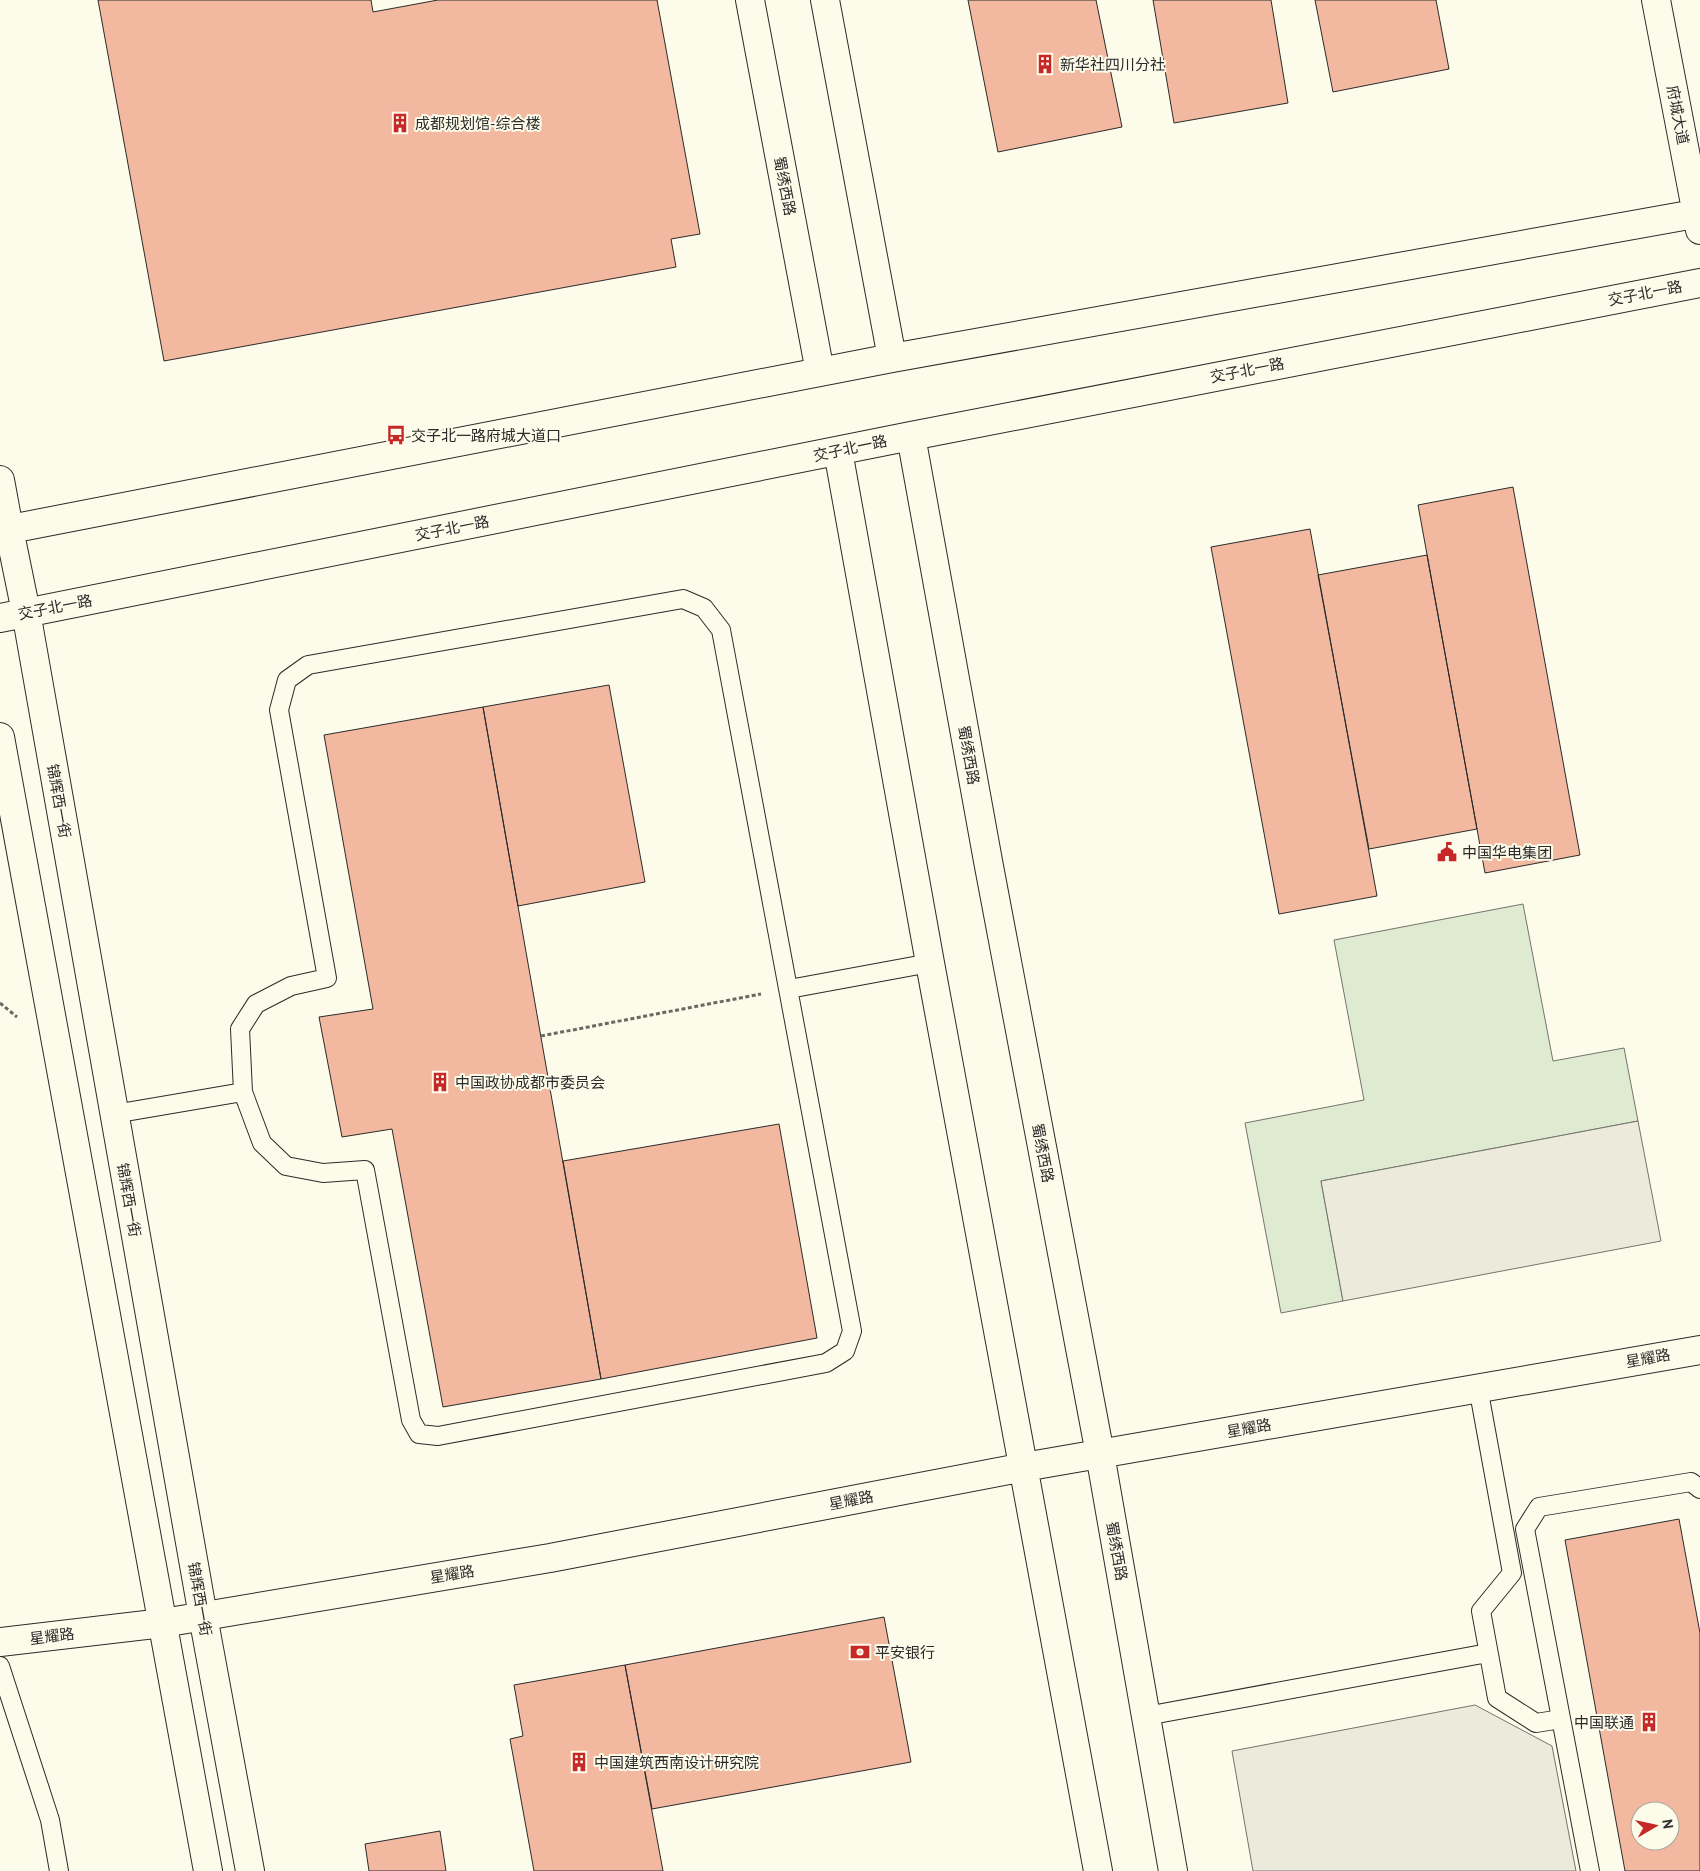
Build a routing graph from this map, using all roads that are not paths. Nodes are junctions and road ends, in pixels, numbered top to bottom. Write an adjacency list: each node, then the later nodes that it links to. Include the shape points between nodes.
1 (750, 0): 7 (street, 蜀绣西路)
2 (825, 0): 6 (street)
3 (1656, 0): 4 (street, 府城大道)
4 (1699, 219): 6 (street)
5 (1700, 282): 8 (street, 交子北一路)
6 (892, 358): 7 (street)
7 (820, 372): 11 (street)
8 (911, 436): 9 (street, 交子北一路); 20 (street, 蜀绣西路)
9 (838, 451): 12 (street, 交子北一路); 14 (street)
10 (0, 480): 11 (street, 锦辉西一街)
11 (5, 530): 12 (street, 锦辉西一街)
12 (13, 615): 17 (street, 锦辉西一街)
13 (0, 737): 26 (street)
14 (930, 963): 15 (lane); 21 (street)
15 (789, 989): 16 (lane, via 852,1331 845,1351 826,1363 816,1365 438,1436 419,1434 411,1420 365,1170 323,1173 286,1166 262,1143); 16 (lane, via 721,630 704,608 683,599 308,665 287,680 279,710 327,978 291,986 256,1004 240,1029)
16 (243, 1092): 17 (lane)
17 (114, 1114): 25 (street, 锦辉西一街)
18 (1700, 1350): 19 (street, 星耀路)
19 (1478, 1387): 20 (street, 星耀路); 24 (lane)
20 (1100, 1454): 21 (street, 星耀路); 30 (street, 蜀绣西路)
21 (1024, 1467): 25 (street, 星耀路, via 550,1558); 35 (street)
22 (1700, 1489): 23 (lane, via 1691,1482 1539,1507)
23 (1525, 1529): 24 (lane); 31 (lane)
24 (1504, 1534): 28 (lane, via 1512,1573 1481,1611)
25 (203, 1616): 26 (street, 星耀路); 34 (street, 锦辉西一街)
26 (163, 1624): 27 (street, 星耀路); 33 (street)
27 (0, 1642)
28 (1488, 1653): 30 (lane); 31 (lane, via 1497,1698 1536,1723)
29 (0, 1666): 32 (lane, via 50,1820)
30 (1146, 1716): 36 (street, 蜀绣西路)
31 (1561, 1719): 37 (lane)
32 (59, 1871)
33 (208, 1871)
34 (250, 1871)
35 (1098, 1871)
36 (1173, 1871)
37 (1590, 1871)

